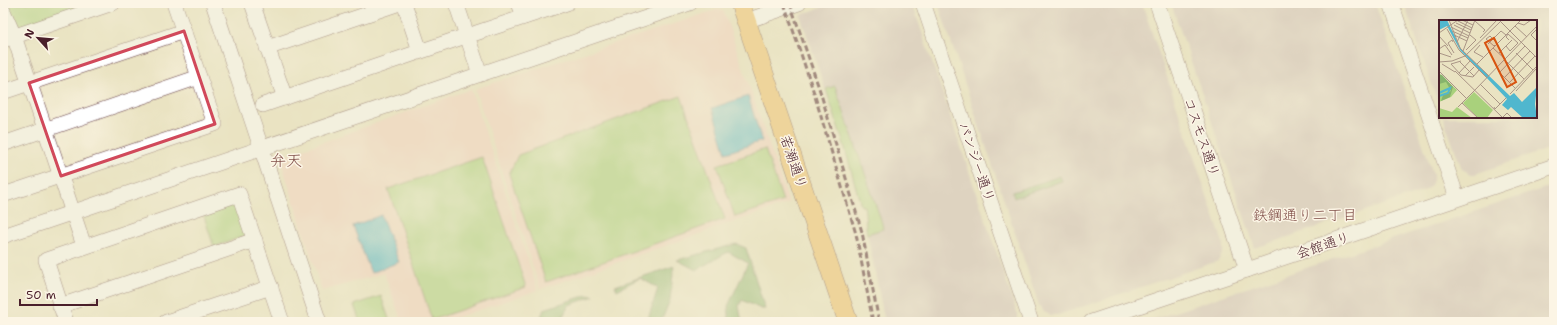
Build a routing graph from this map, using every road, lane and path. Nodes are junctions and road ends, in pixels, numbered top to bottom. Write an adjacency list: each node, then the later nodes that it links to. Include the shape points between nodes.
1 (113, 3): 21 (street)
2 (174, 3): 19 (street)
3 (213, 3): 33 (street)
4 (252, 3): 23 (street)
5 (400, 3): 23 (street)
6 (404, 3): 24 (street)
7 (456, 3): 25 (street)
8 (519, 3): 17 (street)
9 (567, 3): 17 (street)
10 (690, 3): 25 (street)
11 (740, 3): 18 (main road, 若潮通り)
12 (799, 3): 18 (street)
13 (923, 3): 50 (street, パンジー通り)
14 (1157, 3): 42 (street, コスモス通り)
15 (1391, 3): 37 (street)
16 (3, 11): 21 (street)
17 (524, 18): 20 (street)
18 (746, 21): 49 (main road, 若潮通り)
19 (184, 31): 26 (street); 27 (street)
20 (476, 33)
21 (8, 38): 27 (street)
22 (460, 38): 24 (street)
23 (267, 48): 29 (street)
24 (420, 51): 29 (street)
25 (480, 74): 33 (street)
26 (199, 77): 31 (street); 35 (street, via 215,124)
27 (29, 83): 28 (street); 31 (street)
28 (3, 92)
29 (284, 98): 30 (street)
30 (263, 105)
31 (45, 130): 32 (street); 35 (street)
32 (3, 144)
33 (262, 148): 38 (street); 48 (street)
34 (1554, 166): 37 (street, 会館通り)
35 (61, 176): 36 (street); 38 (street)
36 (3, 196)
37 (1457, 198): 42 (street, 会館通り)
38 (73, 212): 39 (street); 41 (street)
39 (3, 236)
40 (255, 240): 41 (street, via 239,194); 43 (street); 44 (street)
41 (84, 246): 44 (street, via 46,260)
42 (1247, 270): 51 (street, 会館通り)
43 (271, 287): 46 (street); 47 (street)
44 (60, 306): 45 (street)
45 (66, 322)
46 (166, 322)
47 (282, 322)
48 (319, 322)
49 (848, 322)
50 (1031, 322)
51 (1090, 322)

